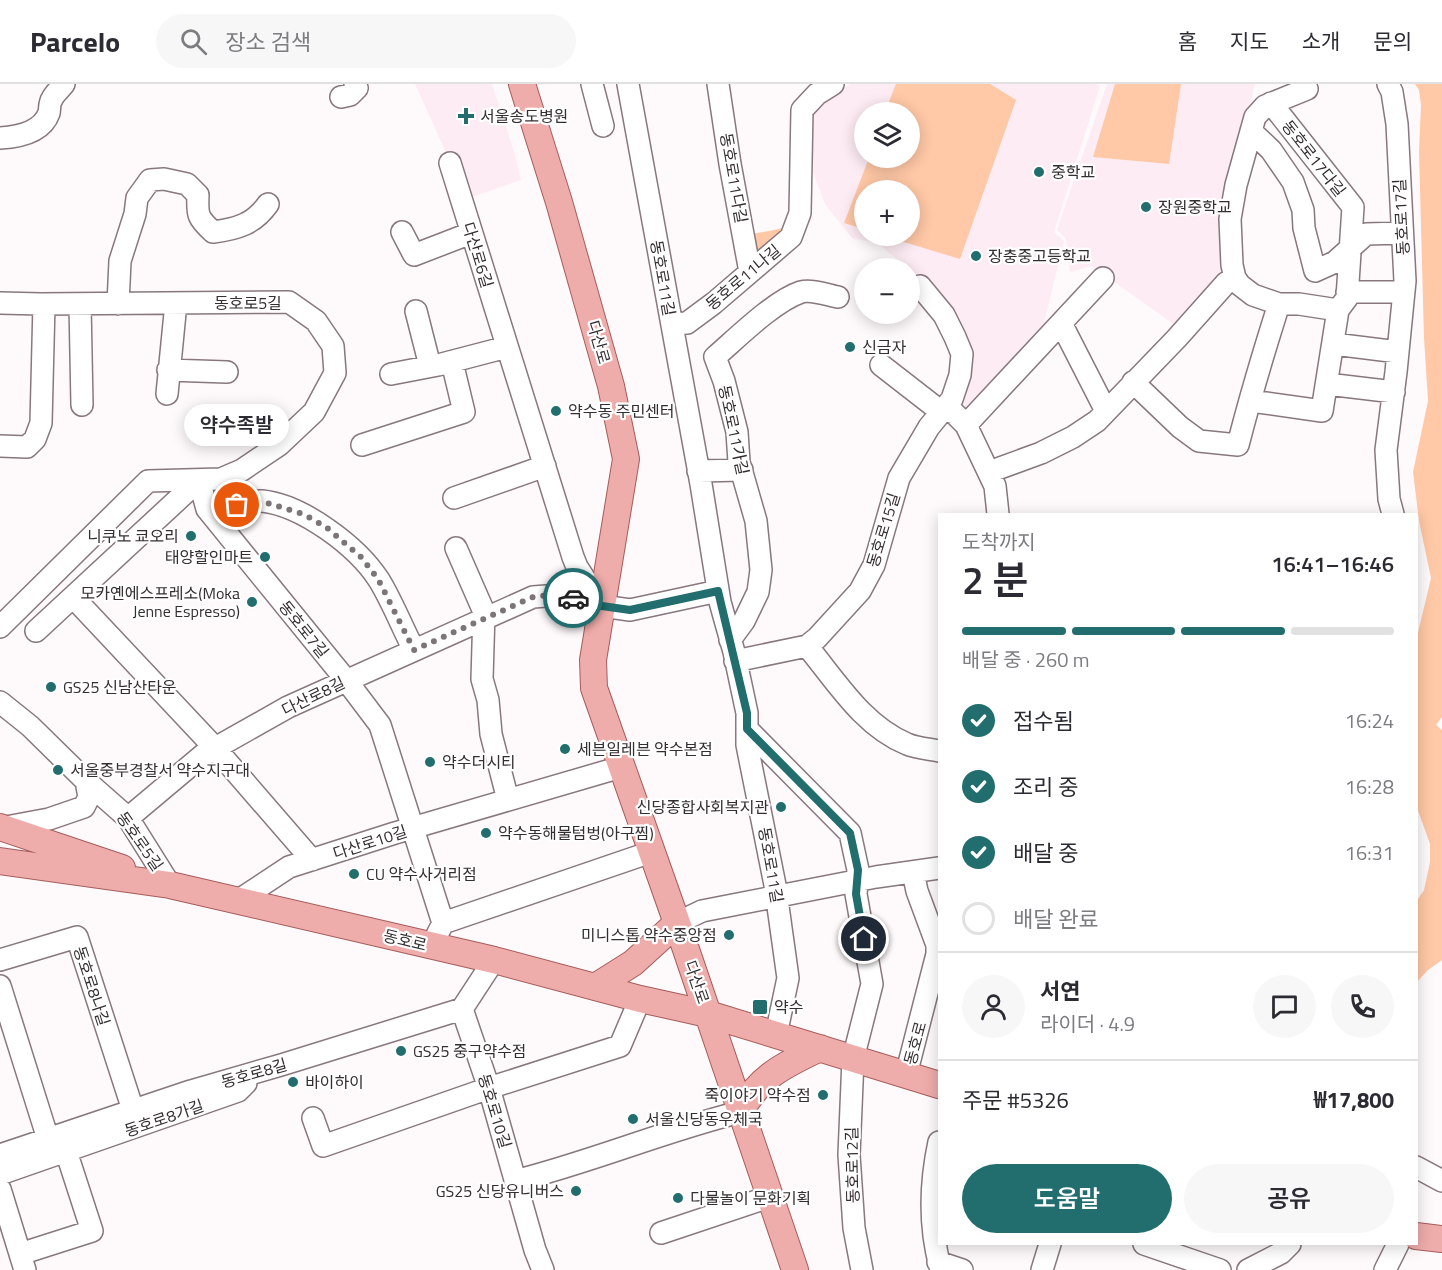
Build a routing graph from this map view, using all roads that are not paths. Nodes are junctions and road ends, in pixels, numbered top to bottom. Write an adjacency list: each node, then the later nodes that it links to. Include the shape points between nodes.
1 (64, 84): 12 (street, via 51,100 48,115 28,134)
2 (522, 84): 67 (main road, 다산로, via 611,386 626,459)
3 (592, 84): 10 (street)
4 (628, 84): 34 (street, 동호로11길)
5 (718, 84): 19 (street, 동호로11다길)
6 (1388, 84): 17 (street, 동호로17길, via 1397,124)
7 (827, 86): 19 (street, 동호로11나길, via 802,110 800,213 791,237)
8 (1307, 89): 9 (street)
9 (1271, 103): 11 (street, via 1256,117); 18 (street, 동호로17다길, via 1353,207)
10 (603, 126)
11 (1251, 131): 18 (street, 동호로17다길, via 1271,150 1293,182 1315,271); 21 (street, via 1230,219)
12 (0, 138)
13 (450, 163): 16 (street, 다산로6길)
14 (268, 204): 30 (street, via 260,216 249,222 213,232 200,220 198,195 187,184 150,180 137,198 120,261)
15 (402, 232): 16 (street, via 414,255)
16 (471, 233): 36 (street, 다산로6길)
17 (1402, 233): 18 (street, 동호로17다길, via 1366,234); 23 (street, 동호로17길)
18 (1349, 250): 25 (street)
19 (750, 272): 34 (street, 동호로11나길, via 687,323)
20 (1102, 278): 33 (street)
21 (1234, 278): 31 (street, via 1253,295); 44 (street)
22 (920, 286): 50 (street, 동호로15길, via 944,315 962,354 960,375)
23 (1404, 292): 25 (street); 37 (street, 동호로17길)
24 (838, 297): 56 (street, 동호로11가길, via 803,291 753,324 715,357 737,432)
25 (1343, 301): 31 (street); 35 (street)
26 (0, 303): 28 (street, 동호로5길)
27 (176, 303): 30 (street, 동호로5길); 41 (street); 59 (street, 동호로5길, via 289,302 316,321 333,346 335,373 314,412 279,445 242,470 221,479)
28 (44, 304): 29 (street, 동호로5길); 54 (street, via 41,423 27,447)
29 (80, 304): 30 (street, 동호로5길); 49 (street)
30 (118, 304)
31 (1279, 304): 48 (street)
32 (416, 311): 40 (street)
33 (1061, 323): 51 (street); 52 (street)
34 (672, 324): 57 (street, 동호로11길)
35 (1334, 344): 37 (street); 45 (street)
36 (507, 347): 38 (street); 55 (street, 다산로6길)
37 (1398, 352): 46 (street, 동호로17길)
38 (452, 362): 40 (street); 53 (street, via 464,412)
39 (880, 365): 50 (street, via 935,407)
40 (430, 366): 43 (street)
41 (168, 370): 42 (street); 47 (street)
42 (227, 372)
43 (391, 374)
44 (1133, 382): 48 (street, via 1199,441 1238,445); 51 (street)
45 (1327, 384): 46 (street); 48 (street, via 1322,411)
46 (1394, 392): 63 (street, 동호로17길, via 1386,450)
47 (167, 393)
48 (1251, 401)
49 (82, 405)
50 (944, 409): 52 (street); 71 (street, 동호로15길, via 899,478 874,565 860,591)
51 (1106, 411): 58 (street, via 1073,437)
52 (966, 425): 58 (street)
53 (362, 445)
54 (0, 446)
55 (545, 466): 60 (street); 67 (street, 다산로6길, via 577,567)
56 (742, 470): 57 (street); 73 (street, 동호로11가길, via 756,521 761,570 758,592)
57 (698, 471): 65 (street, 동호로11길)
58 (989, 472): 62 (street)
59 (199, 480): 61 (street, 동호로7길); 66 (street); 69 (street, 동호로5길, via 148,481)
60 (454, 498)
61 (207, 509): 72 (street, via 225,510 261,501 303,514 326,527 361,557 378,579); 74 (street, 동호로7길)
62 (998, 513)
63 (1393, 513)
64 (456, 548): 68 (street, via 484,612)
65 (718, 591): 67 (street, via 630,610); 73 (street, 동호로11길)
66 (73, 597): 70 (street); 77 (street)
67 (602, 606): 68 (street, 다산로8길, via 560,594 533,597); 79 (main road, 다산로, via 593,660 594,688)
68 (483, 620): 72 (street, 다산로8길); 81 (street, via 482,679)
69 (0, 627)
70 (36, 631)
71 (807, 646): 73 (street); 78 (street, via 878,728 908,745)
72 (414, 650): 74 (street, 다산로8길)
73 (733, 650): 76 (street, 동호로11길)
74 (346, 680): 77 (street, 다산로8길); 84 (street, 동호로7길, via 380,725)
75 (0, 702): 80 (street, 동호로5길)
76 (747, 729): 90 (street, via 850,833); 92 (street, 동호로11길)
77 (215, 748): 82 (street, 다산로8길); 86 (street)
78 (938, 751)
79 (621, 767): 81 (street, 다산로10길); 85 (main road, 다산로)
80 (86, 782): 82 (street, 동호로5길); 83 (street, via 89,797 84,807 49,819)
81 (508, 800): 84 (street, 다산로10길)
82 (128, 818): 91 (street, 동호로5길)
83 (1, 827): 91 (main road, 동호로)
84 (413, 828): 86 (street, 다산로10길); 94 (street, 동호로7길)
85 (651, 852): 94 (street); 95 (main road, 다산로)
86 (312, 860): 93 (street, 다산로10길, via 289,867)
87 (0, 861): 91 (main road, 동호로)
88 (938, 868): 89 (street)
89 (913, 872): 90 (street); 97 (street, 동호로)
90 (858, 881): 92 (street); 107 (street, via 856,894 873,984)
91 (170, 885): 93 (main road, 동호로)
92 (777, 896): 95 (street, via 702,911); 105 (street, 동호로11길, via 788,978)
93 (239, 900): 96 (main road, 동호로)
94 (443, 923): 96 (street)
95 (677, 923): 101 (main road, via 633,963); 104 (main road, 다산로)
96 (431, 946): 99 (main road, 동호로)
97 (938, 954): 109 (street, 동호로)
98 (0, 960): 112 (street, 동호로8나길, via 77,937)
99 (494, 960): 101 (main road, 동호로); 103 (street)
100 (0, 986): 115 (street)
101 (595, 987): 102 (main road, 동호로)
102 (640, 999): 104 (main road, 동호로); 111 (street, via 620,1046)
103 (462, 1009): 108 (street, 동호로8길); 111 (street, 동호로10길)
104 (708, 1014): 105 (main road, 동호로); 113 (main road, 다산로)
105 (776, 1035): 106 (main road, 동호로)
106 (820, 1048): 107 (main road, 동호로); 113 (main road, via 768,1076)
107 (854, 1059): 109 (main road, 동호로); 137 (street, 동호로12길, via 849,1155 854,1228)
108 (254, 1073): 112 (street, 동호로8길); 116 (street, 동호로8가길, via 238,1091)
109 (906, 1075): 110 (main road, 동호로)
110 (938, 1085)
111 (489, 1088): 114 (street, via 323,1146); 122 (street, 동호로10길)
112 (133, 1110): 115 (street, 동호로8길)
113 (740, 1112): 122 (street); 125 (main road, 다산로)
114 (314, 1118)
115 (48, 1139): 117 (street, 동호로8길)
116 (66, 1152): 121 (street, 동호로8가길); 133 (street, via 92,1231)
117 (0, 1155)
118 (938, 1157): 120 (street)
119 (1418, 1168): 123 (street)
120 (937, 1172): 134 (street, via 932,1217)
121 (0, 1174)
122 (515, 1180): 135 (street, 동호로10길)
123 (1442, 1180)
124 (0, 1189): 133 (street)
125 (769, 1197): 126 (street); 136 (main road, 다산로)
126 (661, 1233)
127 (1418, 1236): 128 (main road)
128 (1442, 1239)
129 (1050, 1245): 139 (street)
130 (1146, 1245): 140 (street)
131 (1289, 1245): 141 (street)
132 (1398, 1245): 142 (street)
133 (23, 1262)
134 (939, 1266): 138 (street)
135 (543, 1270)
136 (795, 1270)
137 (862, 1270)
138 (962, 1270)
139 (1042, 1270)
140 (1220, 1270)
141 (1248, 1270)
142 (1385, 1270)

